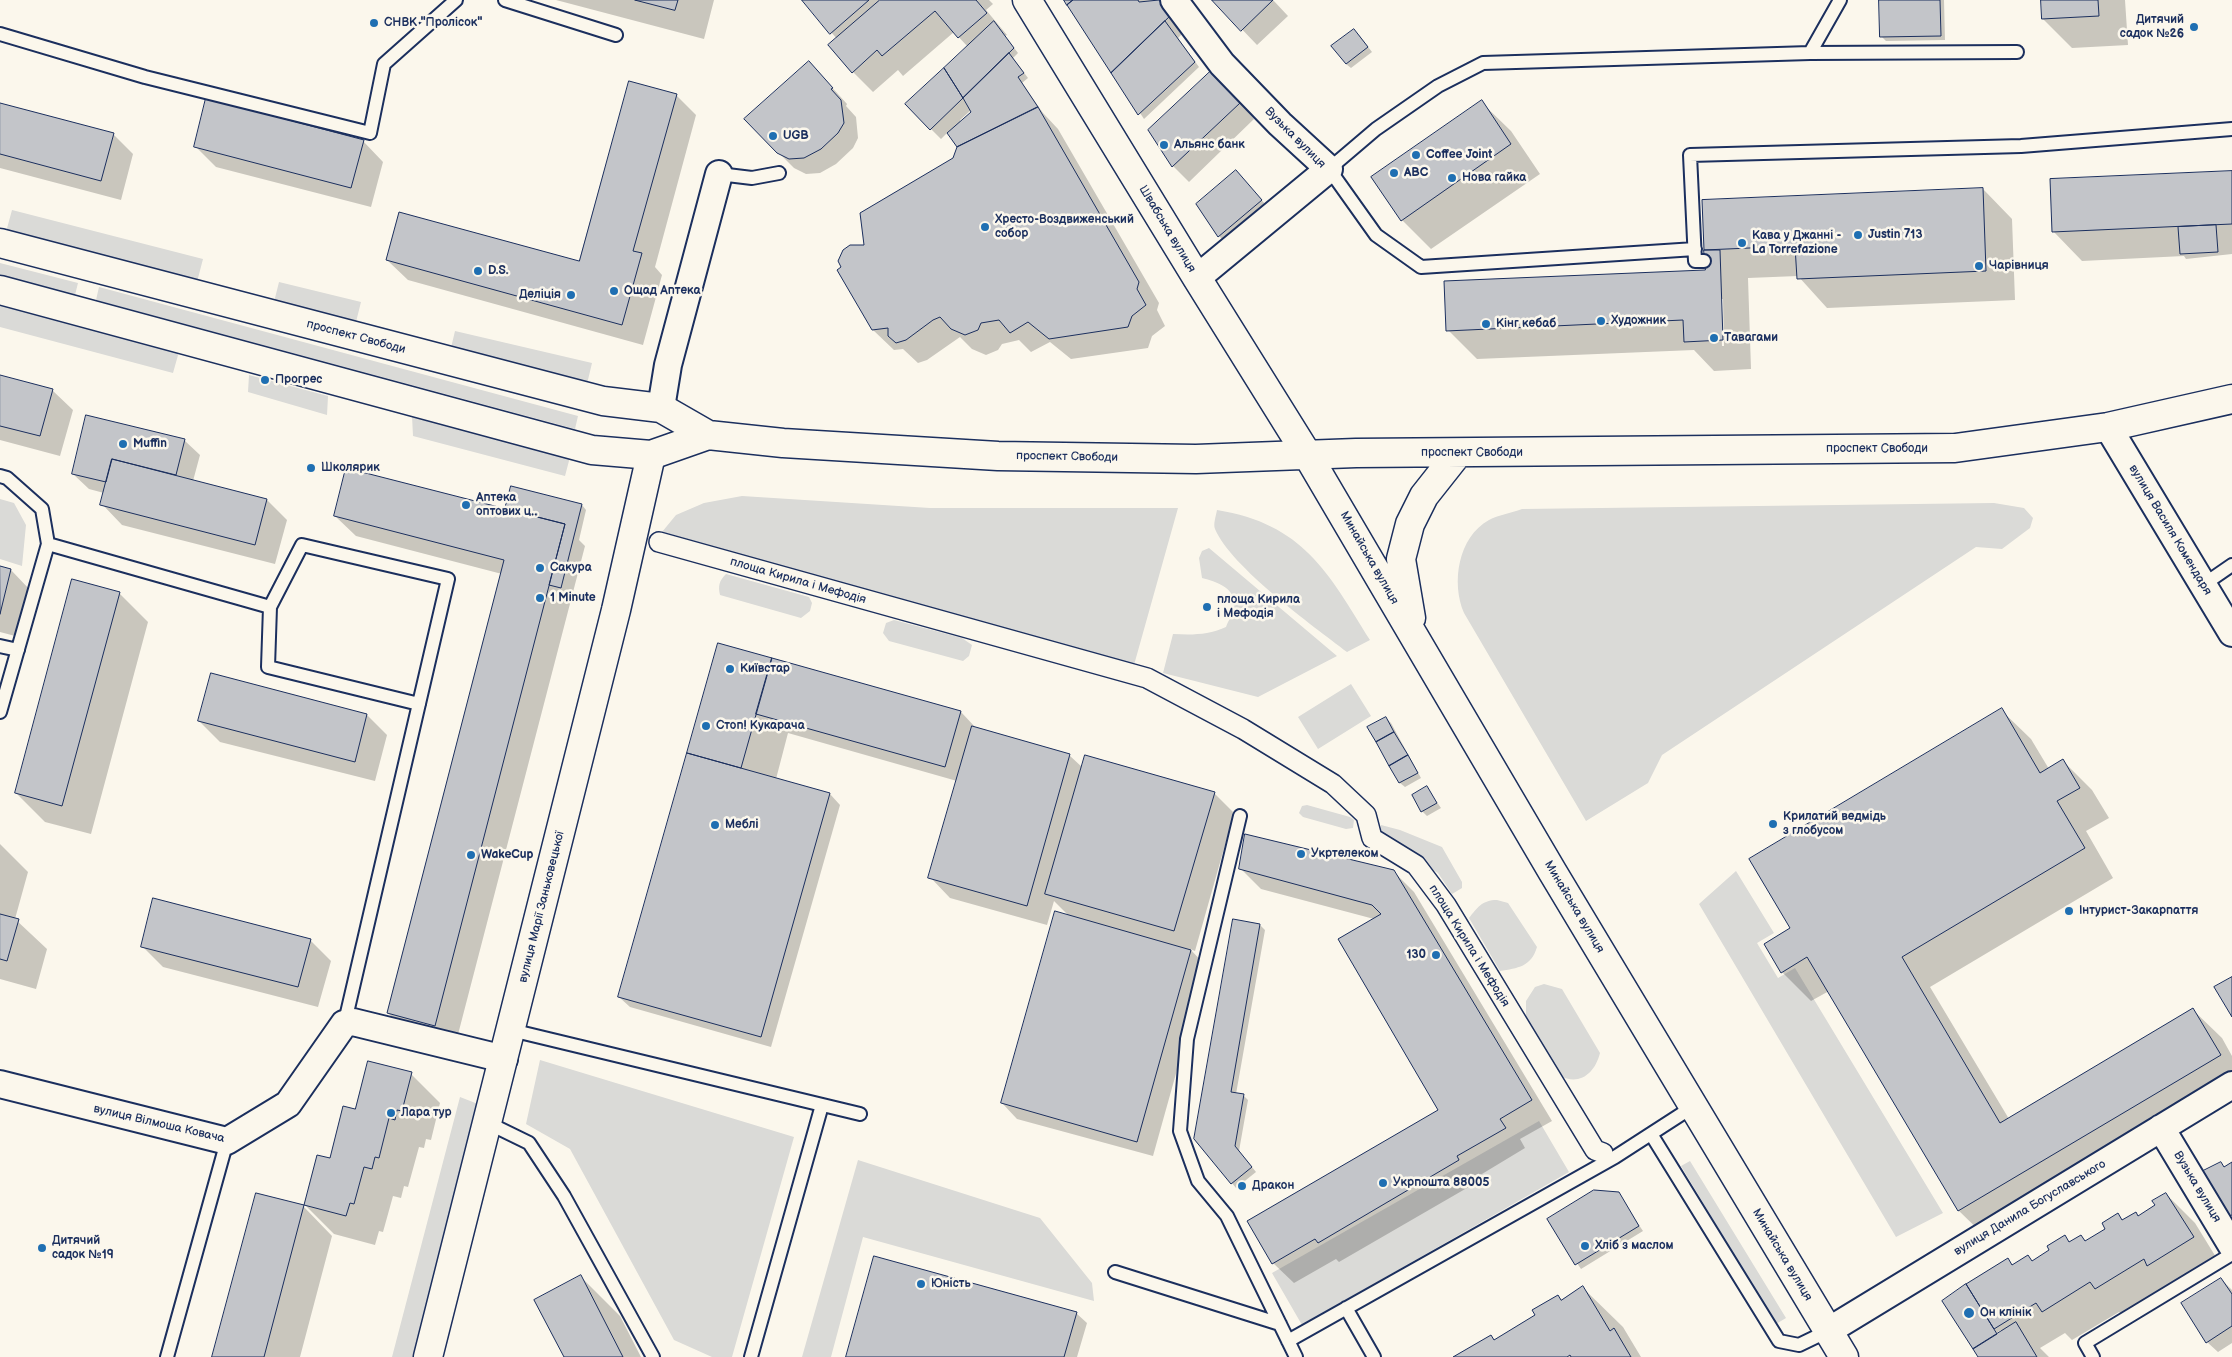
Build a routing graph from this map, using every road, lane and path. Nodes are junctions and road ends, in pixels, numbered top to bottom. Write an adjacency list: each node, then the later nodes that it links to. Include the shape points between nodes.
1 (456, 0): 6 (lane, via 384,64 370,133 145,77)
2 (505, 0): 7 (lane)
3 (1027, 0): 17 (main road, Швабська вулиця)
4 (1174, 0): 11 (street, Вузька вулиця, via 1222,64)
5 (1840, 0): 9 (lane)
6 (0, 34)
7 (616, 35)
8 (2017, 52): 9 (lane)
9 (1810, 53): 11 (lane, via 1483,63 1438,86 1376,129)
10 (2232, 129): 15 (lane, via 2021,146 1690,155)
11 (1329, 169): 15 (lane, via 1376,235 1421,267); 17 (street, Вузька вулиця)
12 (779, 173): 13 (lane, via 752,178)
13 (719, 174): 20 (street, via 668,365)
14 (0, 243): 20 (main road, проспект Свободи, via 604,401)
15 (1694, 249): 16 (lane, via 1695,260)
16 (1704, 261)
17 (1197, 278): 25 (main road, Швабська вулиця)
18 (0, 290): 24 (main road, проспект Свободи, via 592,450)
19 (2232, 399): 21 (main road, проспект Свободи)
20 (661, 408): 22 (main road, проспект Свободи)
21 (2108, 427): 23 (main road, проспект Свободи, via 1955,448); 30 (street, вулиця Василя Комендаря)
22 (708, 435): 24 (main road, проспект Свободи); 25 (main road, проспект Свободи, via 783,443 998,456 1196,459)
23 (1458, 453): 25 (main road, проспект Свободи); 33 (main road, via 1424,496 1410,524 1401,559)
24 (651, 455): 40 (main road, вулиця Марії Заньковецької, via 616,610)
25 (1308, 456): 33 (main road, Минайська вулиця)
26 (0, 476): 28 (lane, via 7,478 42,509)
27 (659, 542): 51 (street, площа Кирила і Мефодія, via 1146,678 1243,729 1333,784 1366,815 1372,838 1416,865 1446,905 1595,1150)
28 (48, 544): 31 (lane); 35 (lane)
29 (2232, 565): 30 (lane)
30 (2203, 585): 32 (street, вулиця Василя Комендаря)
31 (270, 607): 36 (lane, via 268,666); 36 (lane, via 302,545 448,579)
32 (2232, 633)
33 (1413, 635): 45 (main road, Минайська вулиця)
34 (0, 646): 35 (lane)
35 (18, 650): 37 (lane)
36 (419, 704): 39 (lane)
37 (0, 712)
38 (1240, 816): 56 (lane, via 1187,1040 1180,1131 1198,1181 1227,1216)
39 (344, 1024): 41 (street, via 353,1022); 50 (street, вулиця Вілмоша Ковача, via 288,1104)
40 (511, 1030): 41 (main road, вулиця Марії Заньковецької); 44 (lane)
41 (504, 1059): 47 (main road, вулиця Марії Заньковецької)
42 (0, 1084): 50 (street, вулиця Вілмоша Ковача)
43 (2232, 1085): 48 (street, вулиця Данила Богуславського)
44 (822, 1105): 46 (lane); 62 (lane)
45 (1694, 1106): 49 (lane); 57 (main road, Минайська вулиця)
46 (860, 1114)
47 (488, 1123): 60 (main road, вулиця Марії Заньковецької); 61 (lane, via 530,1143 564,1196)
48 (2161, 1128): 52 (street, Вузька вулиця); 57 (street, вулиця Данила Богуславського)
49 (1651, 1134): 55 (lane, via 1616,1157); 57 (lane, via 1779,1341 1799,1345)
50 (227, 1141): 59 (lane)
51 (1603, 1153)
52 (2232, 1246)
53 (2232, 1254): 66 (lane, via 2085,1343)
54 (1115, 1272): 56 (lane)
55 (1346, 1308): 58 (lane); 64 (lane)
56 (1280, 1324): 58 (lane)
57 (1828, 1331): 65 (main road, Минайська вулиця)
58 (1288, 1341): 63 (lane)
59 (167, 1357)
60 (428, 1357)
61 (653, 1357)
62 (751, 1357)
63 (1296, 1357)
64 (1374, 1357)
65 (1844, 1357)
66 (2094, 1357)

